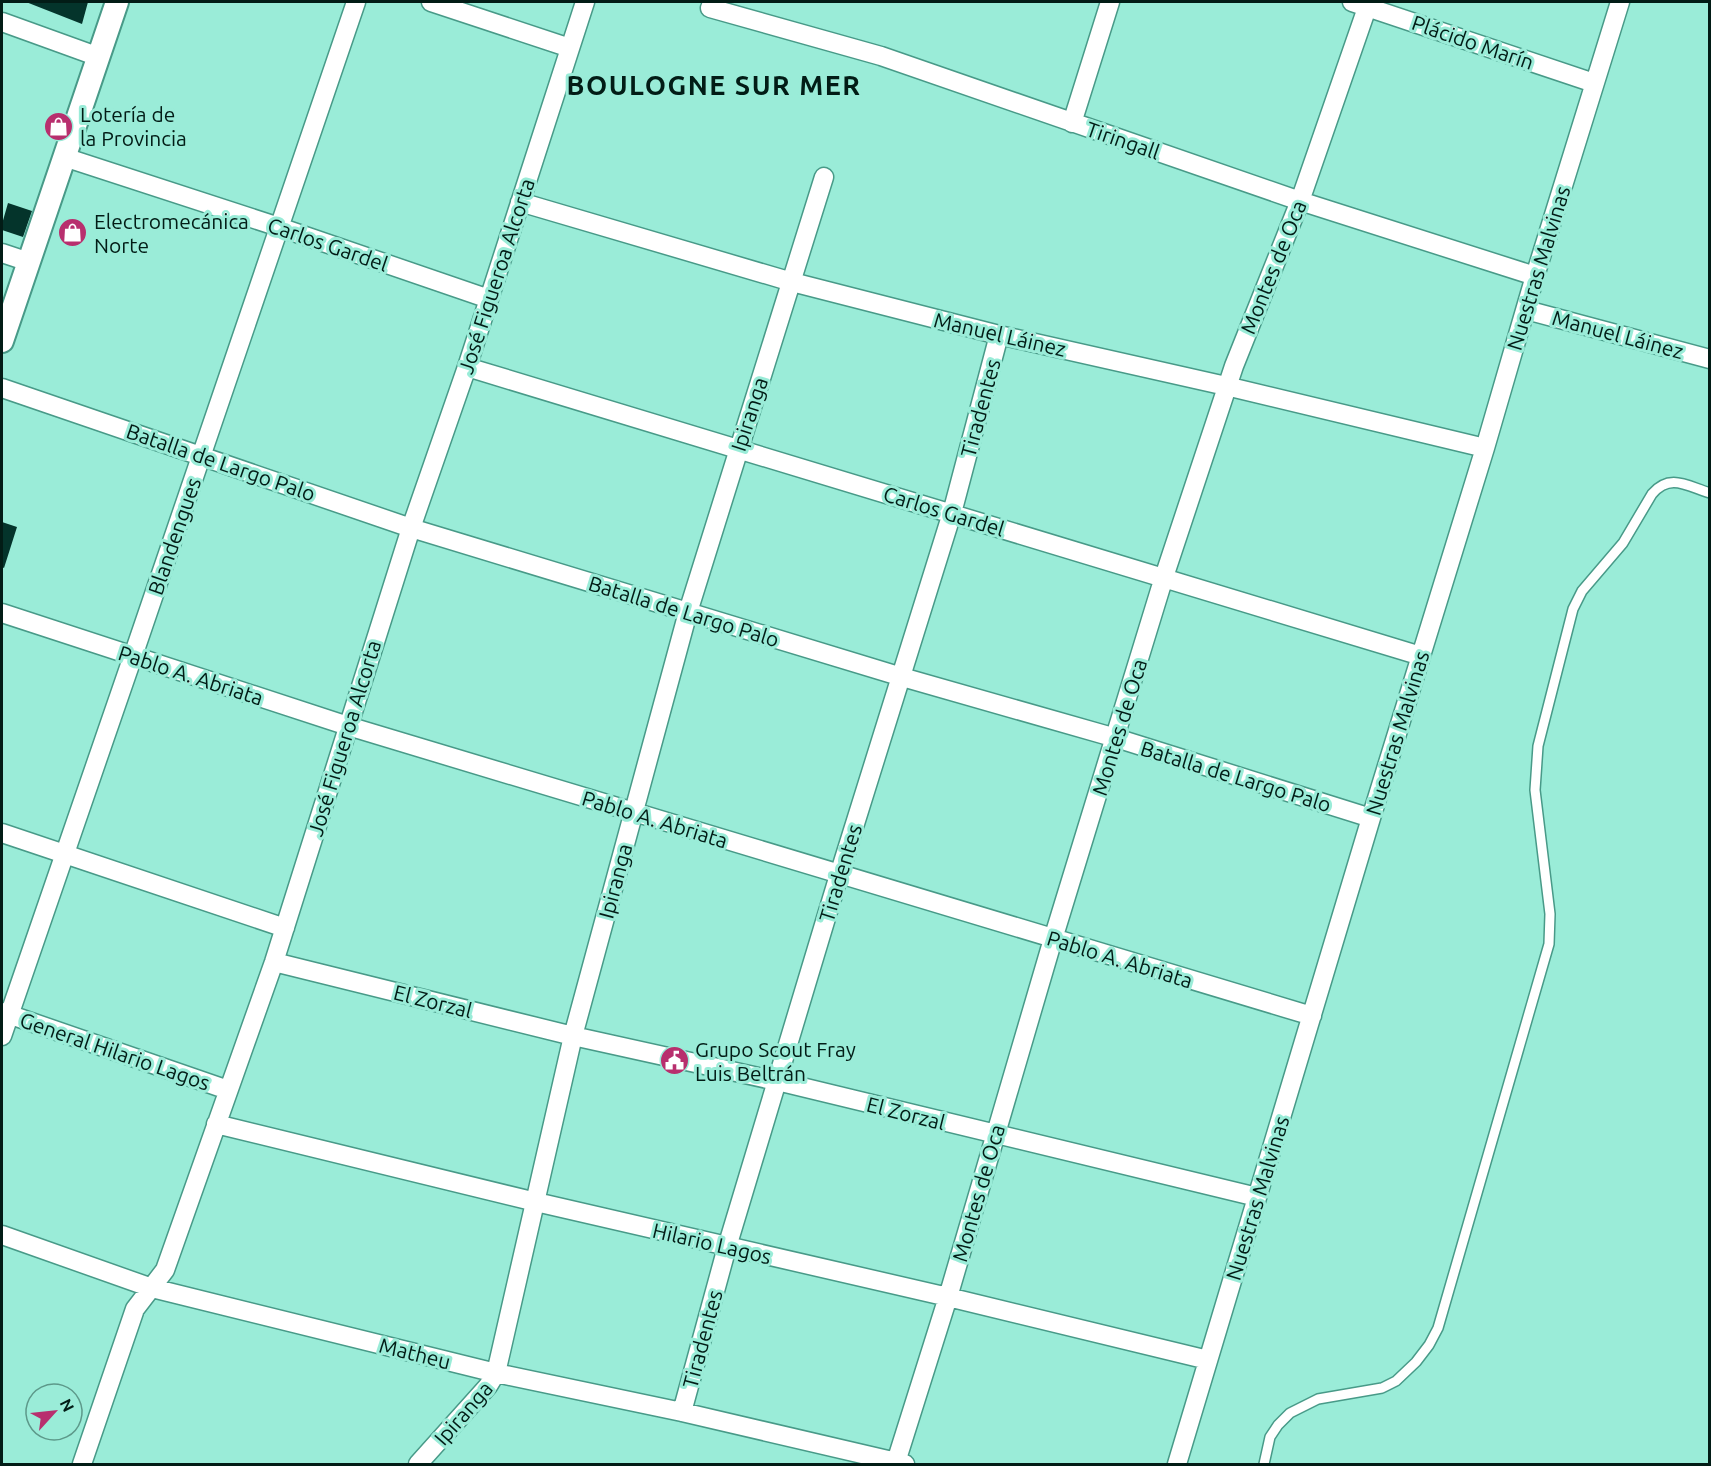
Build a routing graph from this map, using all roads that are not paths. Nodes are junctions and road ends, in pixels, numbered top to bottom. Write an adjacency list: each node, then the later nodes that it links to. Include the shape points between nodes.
1 (117, 2): 11 (street)
2 (356, 2): 18 (street, Blandengues)
3 (431, 2): 10 (street)
4 (585, 2): 10 (street, José Figueroa Alcorta)
5 (1110, 2): 13 (street)
6 (1620, 2): 12 (street, Nuestras Malvinas)
7 (1362, 3): 12 (street, Plácido Marín); 16 (street, Montes de Oca)
8 (710, 8): 13 (street, Tiringall, via 880,56)
9 (2, 22): 11 (street)
10 (570, 48): 17 (street, José Figueroa Alcorta)
11 (99, 57): 14 (street)
12 (1594, 83): 21 (street, Nuestras Malvinas)
13 (1072, 123): 16 (street, Tiringall)
14 (64, 157): 18 (street, Carlos Gardel); 20 (street)
15 (824, 177): 22 (street, Ipiranga)
16 (1300, 201): 21 (street, Tiringall); 29 (street, Montes de Oca)
17 (520, 202): 22 (street, Manuel Láinez); 23 (street, José Figueroa Alcorta)
18 (279, 227): 23 (street, Carlos Gardel); 33 (street, Blandengues)
19 (2, 253): 20 (street)
20 (29, 262): 26 (street)
21 (1535, 276): 24 (street, Nuestras Malvinas)
22 (792, 282): 25 (street, Manuel Láinez); 31 (street, Ipiranga)
23 (489, 299): 28 (street, José Figueroa Alcorta)
24 (1526, 309): 27 (street, Manuel Láinez); 32 (street, Nuestras Malvinas)
25 (999, 335): 29 (street, Manuel Láinez); 35 (street, Tiradentes)
26 (2, 341)
27 (1710, 359)
28 (467, 367): 31 (street, Carlos Gardel); 36 (street, José Figueroa Alcorta)
29 (1226, 386): 32 (street, Manuel Láinez); 37 (street, Montes de Oca)
30 (2, 388): 33 (street, Batalla de Largo Palo)
31 (738, 448): 35 (street, Carlos Gardel); 38 (street, Ipiranga)
32 (1485, 448): 40 (street, Nuestras Malvinas)
33 (201, 455): 36 (street, Batalla de Largo Palo); 41 (street, Blandengues)
34 (1710, 493): 74 (lane, via 1675,482 1658,487 1623,543 1582,591 1573,609 1535,770 1550,914 1547,956 1437,1328 1416,1362 1396,1381 1382,1388 1318,1399 1290,1413 1270,1437)
35 (952, 513): 37 (street, Carlos Gardel); 42 (street, Tiradentes)
36 (411, 528): 38 (street, Batalla de Largo Palo); 43 (street, José Figueroa Alcorta)
37 (1164, 577): 40 (street, Carlos Gardel); 44 (street, Montes de Oca)
38 (688, 612): 42 (street, Batalla de Largo Palo); 45 (street, Ipiranga)
39 (2, 613): 41 (street, Pablo A. Abriata)
40 (1420, 656): 46 (street, Nuestras Malvinas)
41 (133, 657): 43 (street, Pablo A. Abriata); 48 (street, Blandengues)
42 (902, 677): 44 (street, Batalla de Largo Palo); 49 (street, Tiradentes)
43 (348, 726): 45 (street, Pablo A. Abriata); 50 (street, José Figueroa Alcorta)
44 (1116, 738): 46 (street, Batalla de Largo Palo); 51 (street, Montes de Oca)
45 (634, 813): 49 (street, Pablo A. Abriata); 56 (street, Ipiranga)
46 (1371, 818): 54 (street, Nuestras Malvinas)
47 (2, 833): 48 (street)
48 (65, 854): 50 (street); 53 (street, Blandengues)
49 (839, 875): 51 (street, Pablo A. Abriata); 57 (street, Tiradentes)
50 (285, 928): 52 (street, José Figueroa Alcorta)
51 (1053, 939): 54 (street, Pablo A. Abriata); 60 (street, Montes de Oca)
52 (274, 962): 56 (street, El Zorzal); 58 (street, José Figueroa Alcorta)
53 (5, 1013): 55 (street, Blandengues); 58 (street, General Hilario Lagos)
54 (1312, 1016): 61 (street, Nuestras Malvinas)
55 (2, 1035)
56 (573, 1036): 57 (street, El Zorzal); 62 (street, Ipiranga)
57 (777, 1081): 60 (street, El Zorzal); 64 (street, Tiradentes)
58 (228, 1090): 59 (street, José Figueroa Alcorta)
59 (216, 1124): 62 (street, Hilario Lagos); 65 (street, José Figueroa Alcorta, via 165,1270)
60 (996, 1134): 61 (street, El Zorzal); 66 (street, Montes de Oca)
61 (1257, 1197): 67 (street, Nuestras Malvinas)
62 (536, 1202): 64 (street, Hilario Lagos); 68 (street, Ipiranga)
63 (2, 1235): 65 (street, Matheu)
64 (727, 1246): 66 (street, Hilario Lagos); 69 (street, Tiradentes)
65 (152, 1288): 68 (street, Matheu); 71 (street, José Figueroa Alcorta, via 135,1309)
66 (948, 1297): 67 (street, Hilario Lagos); 70 (street, Montes de Oca)
67 (1208, 1360): 73 (street, Nuestras Malvinas)
68 (496, 1372): 69 (street, Matheu); 72 (street, Ipiranga)
69 (682, 1412): 70 (street, Matheu)
70 (901, 1463)
71 (82, 1464)
72 (418, 1464)
73 (1177, 1464)
74 (1264, 1464)

